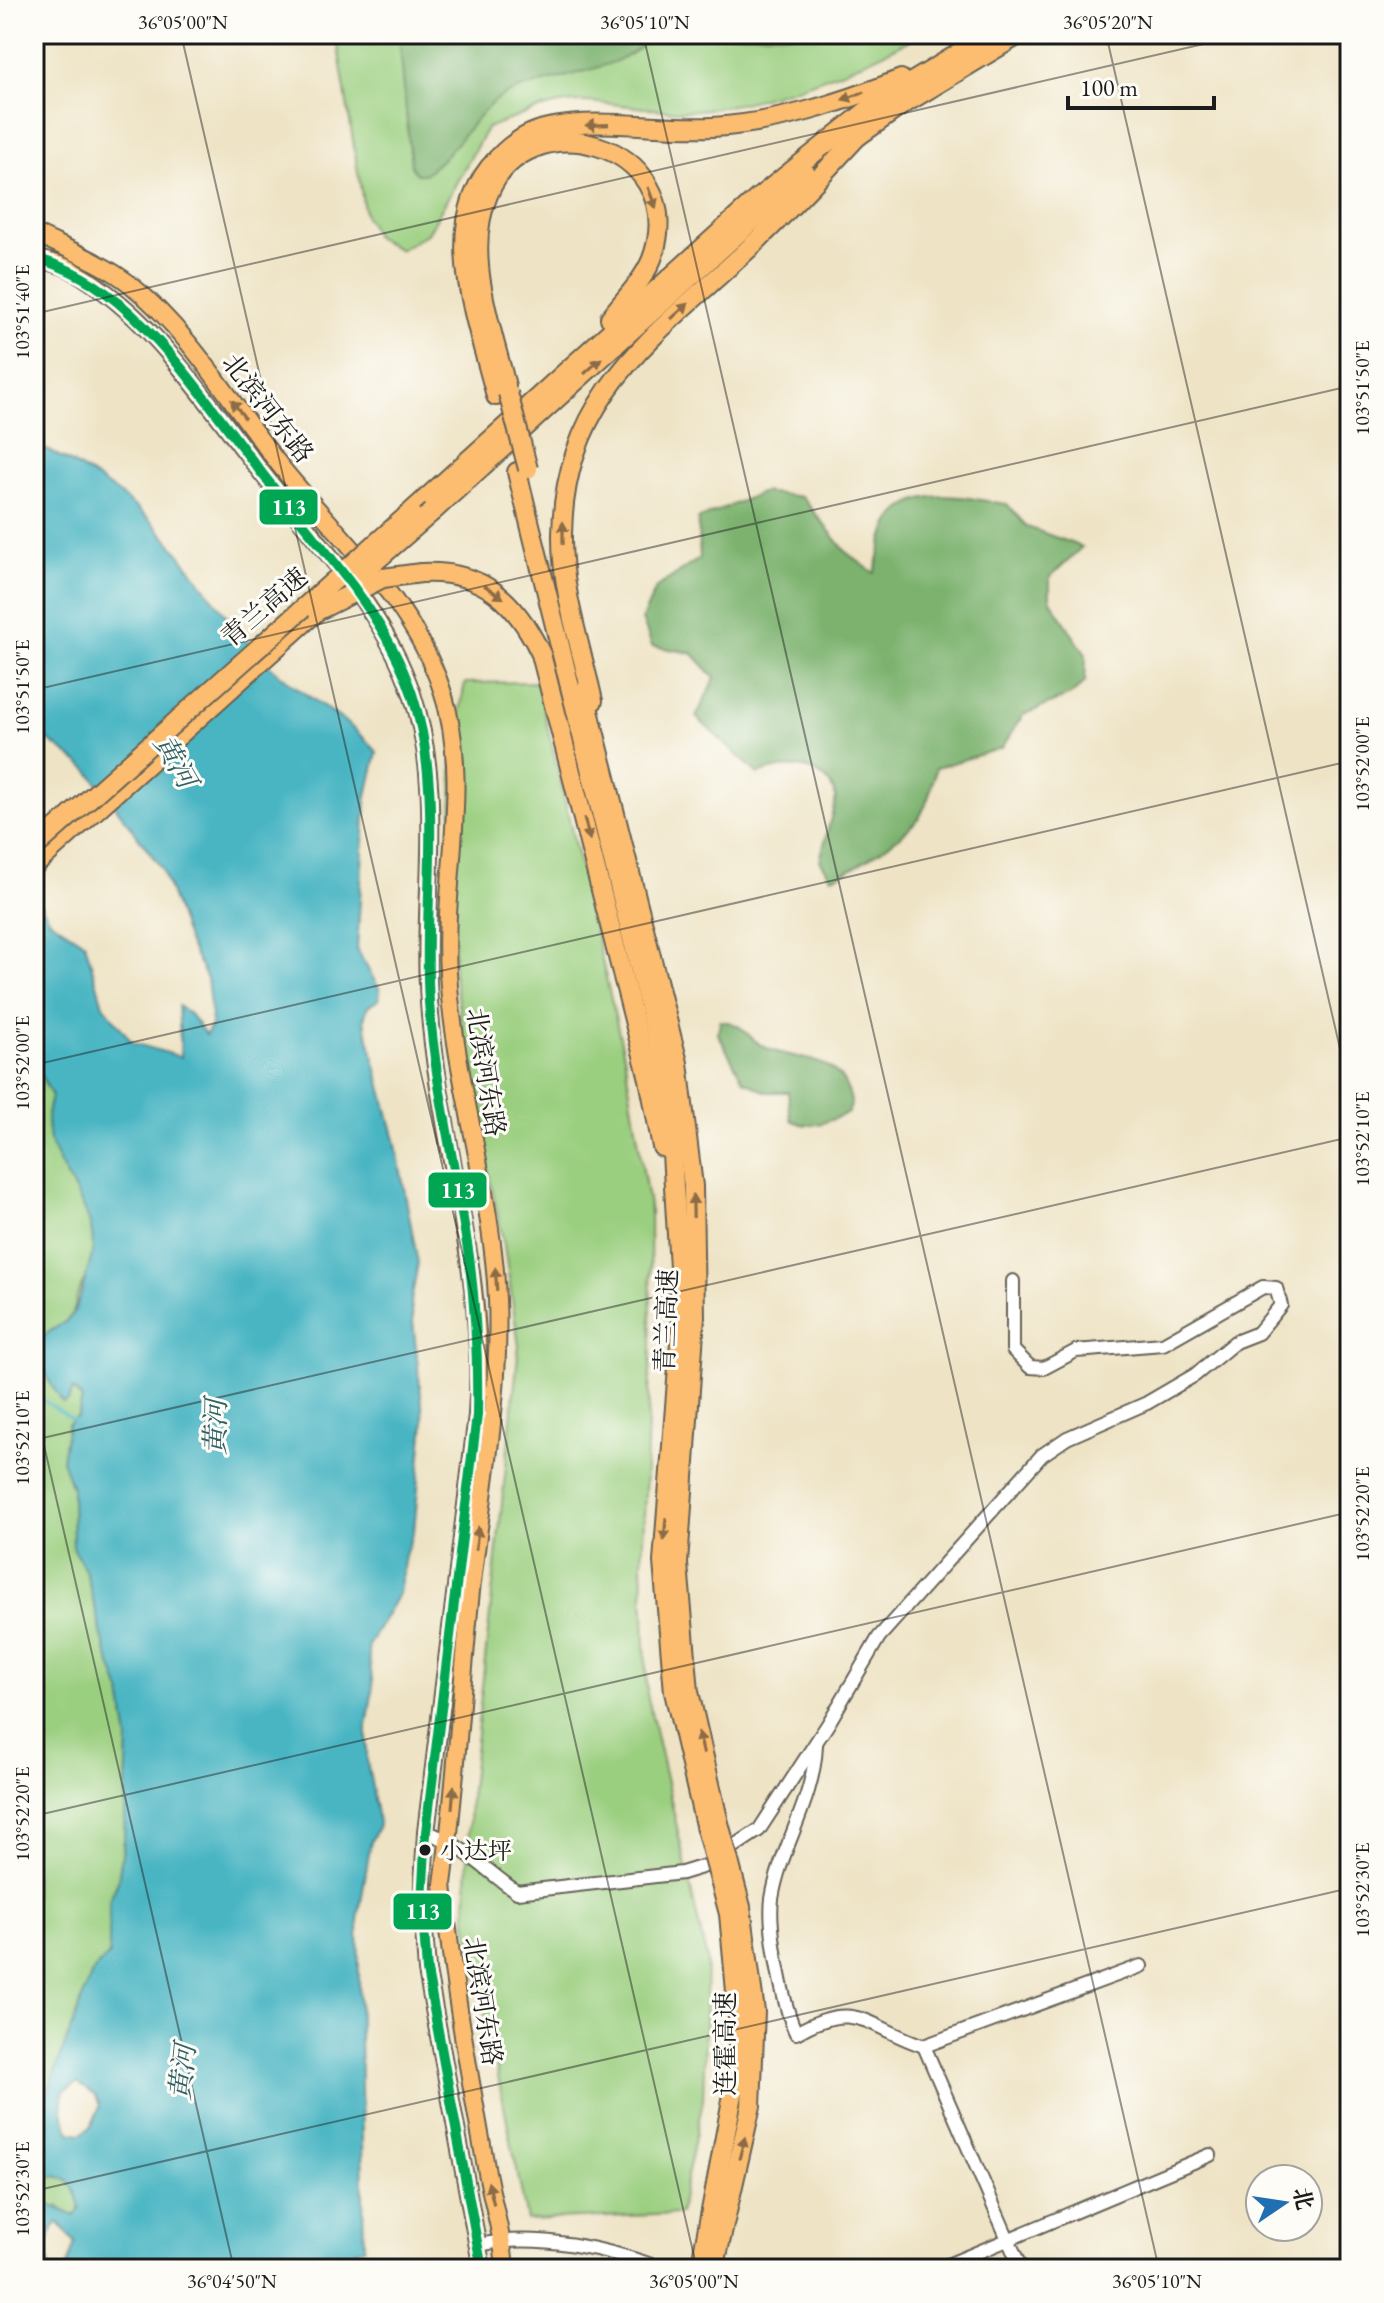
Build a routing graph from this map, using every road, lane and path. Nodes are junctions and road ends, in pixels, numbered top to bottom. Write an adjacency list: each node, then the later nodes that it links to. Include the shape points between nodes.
1 (991, 34): 3 (highway)
2 (1020, 34): 4 (highway)
3 (951, 58): 7 (highway, one-way to 7, via 780,118 713,127 548,128 506,149 474,190 465,251 473,304); 8 (highway, via 874,105 758,198)
4 (858, 136): 10 (highway, one-way to 4, bridge, via 767,207); 11 (highway, one-way to 4, via 564,569 564,498 574,454 593,409 628,360 746,251)
5 (34, 233): 19 (main road, 北滨河东路, one-way to 5, via 497,1330 489,1224 452,1029 447,907 456,764 446,705 410,620 159,311 100,264)
6 (34, 258): 18 (main road, 北滨河东路, via 70,269 107,295 183,371 341,568 384,631 412,692 424,734 433,818 426,951 429,1005 473,1268 479,1354 477,1415)
7 (502, 395): 8 (highway, one-way to 8, via 478,253 487,196 517,159 547,144 601,145 637,168 651,190 658,234 653,255 610,317); 9 (highway, bridge)
8 (529, 405): 12 (highway, 青兰高速, bridge)
9 (522, 470): 11 (highway); 14 (highway, via 659,1047)
10 (317, 611): 13 (highway, 青兰高速); 14 (highway, one-way to 14, bridge, via 383,578 454,574 509,602 527,623 541,654 649,1079)
11 (619, 829): 17 (highway, 青兰高速, one-way to 11, via 689,1692 678,1564 695,1317 693,1186 678,1063)
12 (34, 848)
13 (34, 866)
14 (678, 1228): 17 (highway, 青兰高速, one-way to 17, via 682,1316 663,1562 674,1692)
15 (1013, 1281): 16 (street, via 1013,1350 1030,1367 1044,1368 1076,1351 1163,1344 1263,1287 1276,1288 1281,1305 1258,1333 1235,1342 1195,1375 1042,1455 879,1637)
16 (816, 1742): 19 (street, via 759,1830 705,1866 682,1873 517,1892); 21 (street, via 807,1796 772,1900 789,2018 796,2033 833,2015 855,2017)
17 (712, 1822): 23 (highway, 连霍高速, bridge, via 755,2012 751,2106)
18 (426, 1832): 19 (street); 26 (main road, 北滨河东路, via 422,1902 427,1971)
19 (449, 1839): 25 (main road, 北滨河东路, one-way to 19, via 450,1965 443,1884)
20 (1141, 1966): 21 (street)
21 (924, 2046): 24 (street)
22 (1210, 2155): 24 (street)
23 (718, 2221): 30 (highway, 连霍高速); 31 (highway, 连霍高速)
24 (1008, 2239): 32 (street); 33 (street)
25 (503, 2240): 26 (street); 28 (main road, 北滨河东路); 29 (street, via 631,2257)
26 (480, 2245): 27 (main road, 北滨河东路)
27 (482, 2269)
28 (505, 2269)
29 (663, 2269)
30 (700, 2269)
31 (714, 2269)
32 (938, 2269)
33 (1021, 2269)

